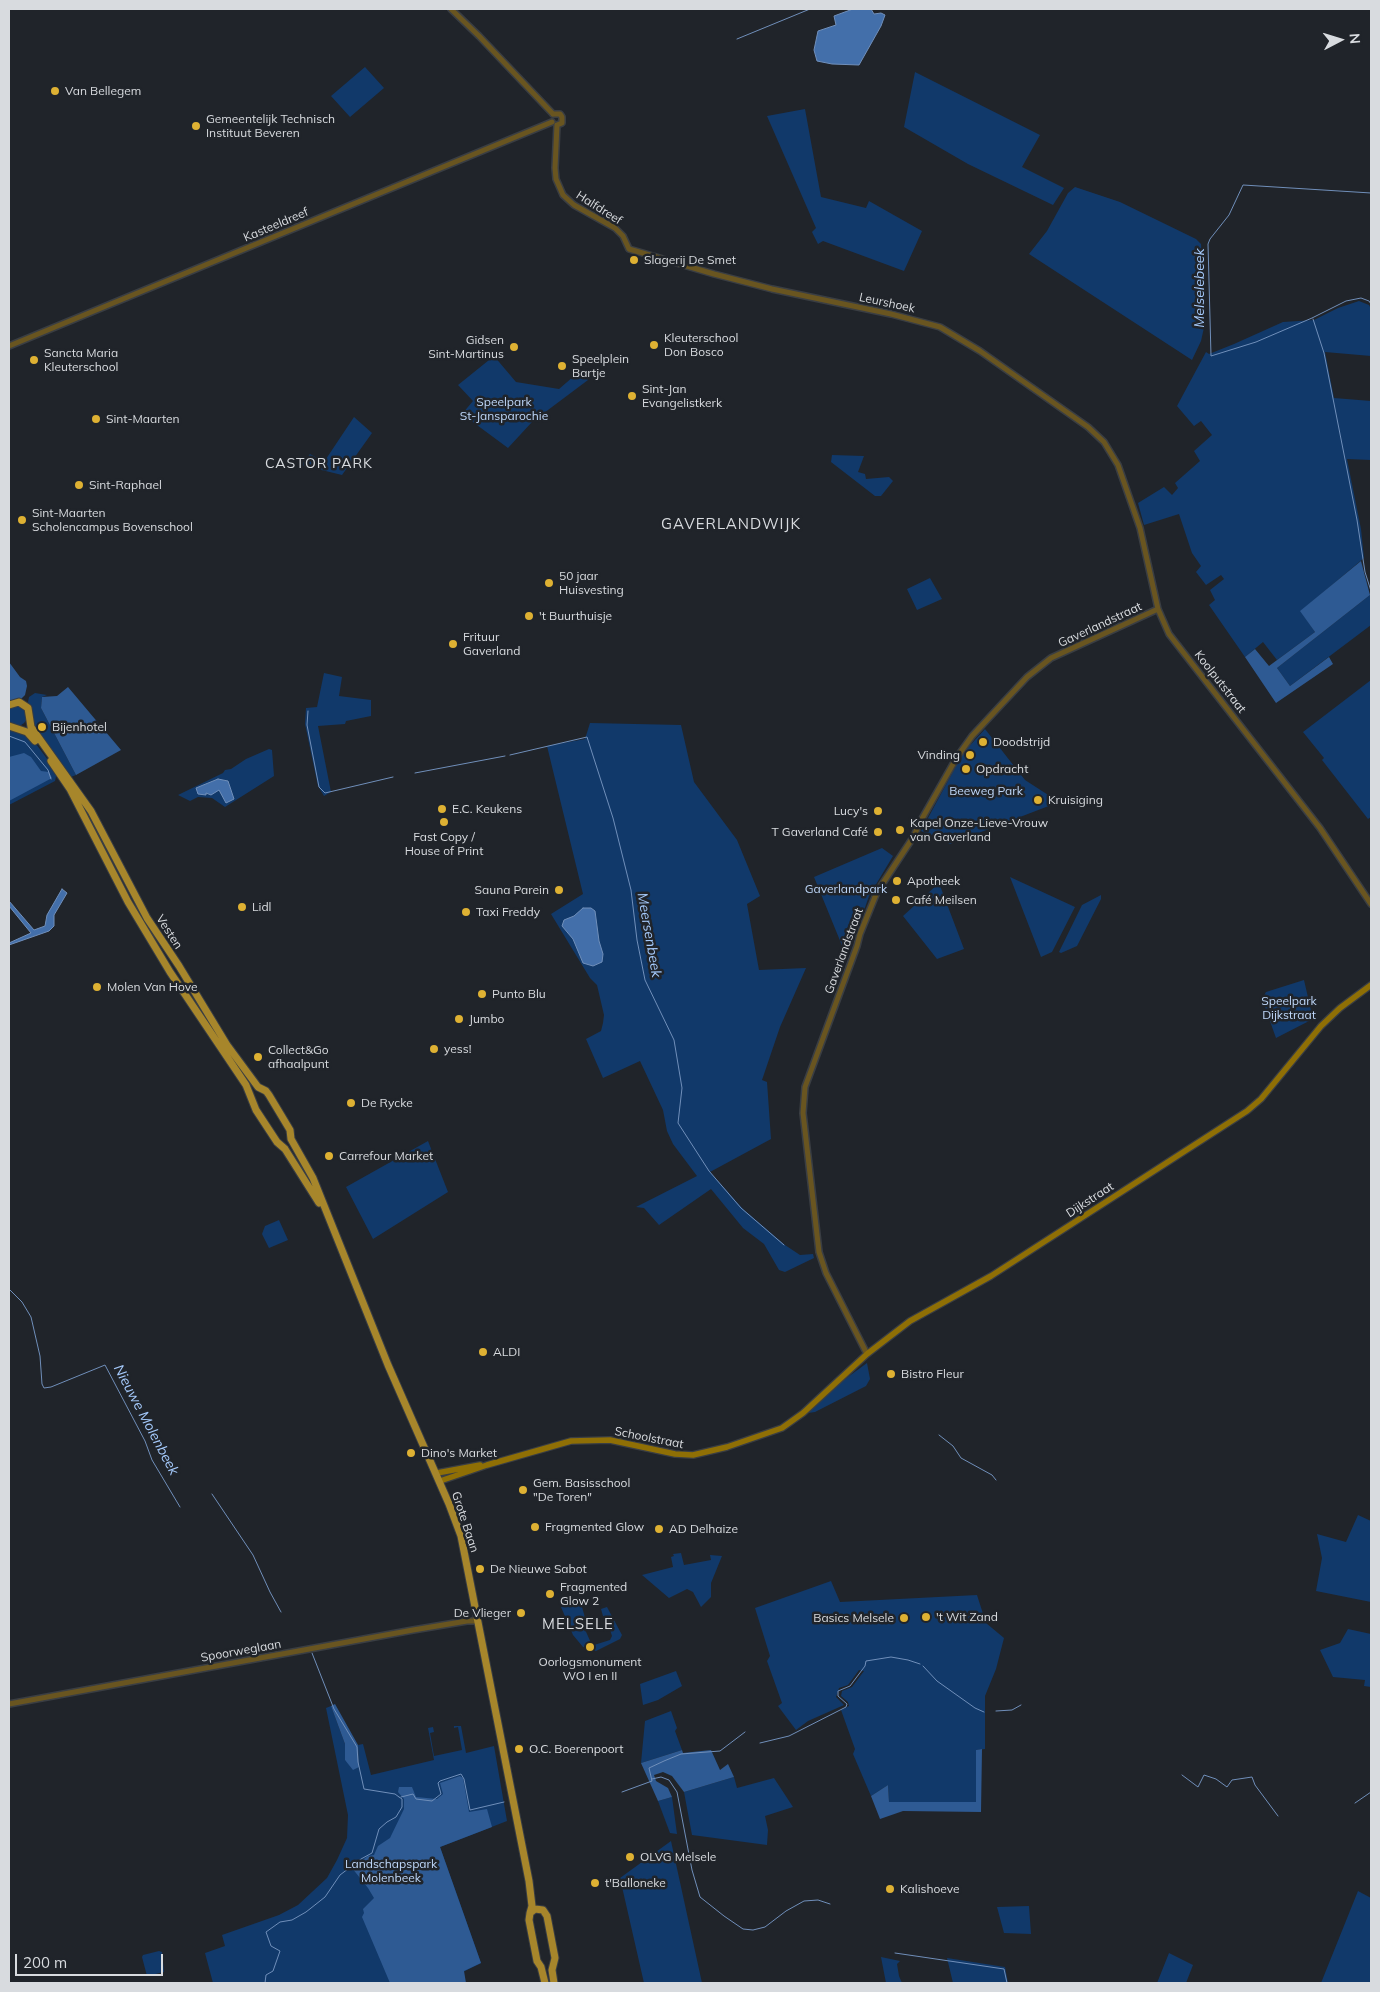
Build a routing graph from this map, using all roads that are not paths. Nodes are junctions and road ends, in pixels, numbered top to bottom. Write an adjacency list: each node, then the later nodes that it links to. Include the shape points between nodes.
1 (451, 9): 2 (street)
2 (554, 114): 3 (street); 3 (street, via 560,114 562,122)
3 (554, 123): 4 (street, Halfdreef, via 556,179 563,195 574,205 615,228); 5 (street, Kasteeldreef)
4 (629, 249): 6 (street, Leurshoek, via 772,289 940,327 1053,402 1088,427)
5 (9, 346)
6 (1108, 447): 7 (street, Koolputstraat, via 1136,512)
7 (1158, 609): 12 (street, Koolputstraat, via 1170,634 1320,828); 21 (street, Gaverlandstraat, via 1051,658 1027,677 963,747 914,836 872,903 805,1087 803,1113 820,1255)
8 (10, 703): 9 (main road, Vesten, via 22,703 28,708)
9 (29, 721): 11 (main road); 14 (main road, Vesten, via 91,810 147,918 227,1045)
10 (9, 726): 11 (main road)
11 (21, 728): 15 (main road, Vesten, via 32,736 70,789 128,902)
12 (1371, 904)
13 (1371, 985): 21 (main road, Dijkstraat, via 1321,1026 1248,1111 991,1276 910,1321)
14 (258, 1087): 15 (main road); 16 (main road, Vesten, via 269,1095 290,1130)
15 (250, 1094): 17 (main road, Vesten, via 256,1110)
16 (291, 1140): 17 (main road); 19 (main road, Vesten)
17 (281, 1144): 18 (main road, Vesten)
18 (307, 1183): 19 (main road); 20 (main road, Vesten)
19 (315, 1183): 20 (main road, Vesten)
20 (328, 1218): 24 (main road, Grote Baan)
21 (867, 1354): 22 (main road, Dijkstraat)
22 (803, 1413): 23 (main road, Schoolstraat, via 771,1433 693,1455 610,1440 583,1440)
23 (487, 1465): 24 (main road, Schoolstraat); 25 (main road, Schoolstraat)
24 (436, 1473): 25 (main road, Grote Baan)
25 (440, 1481): 26 (main road, Grote Baan, via 460,1536)
26 (478, 1621): 27 (street, Spoorweglaan); 28 (main road, Grote Baan)
27 (9, 1704)
28 (529, 1881): 29 (main road, Grote Baan); 30 (main road, Grote Baan)
29 (541, 1909): 30 (main road); 31 (main road, Grote Baan, via 547,1916)
30 (530, 1913): 32 (main road, Grote Baan, via 537,1961)
31 (554, 1965): 32 (main road, via 547,1969); 34 (main road, Grote Baan)
32 (541, 1967): 33 (main road, Grote Baan)
33 (545, 1983)
34 (554, 1983)

